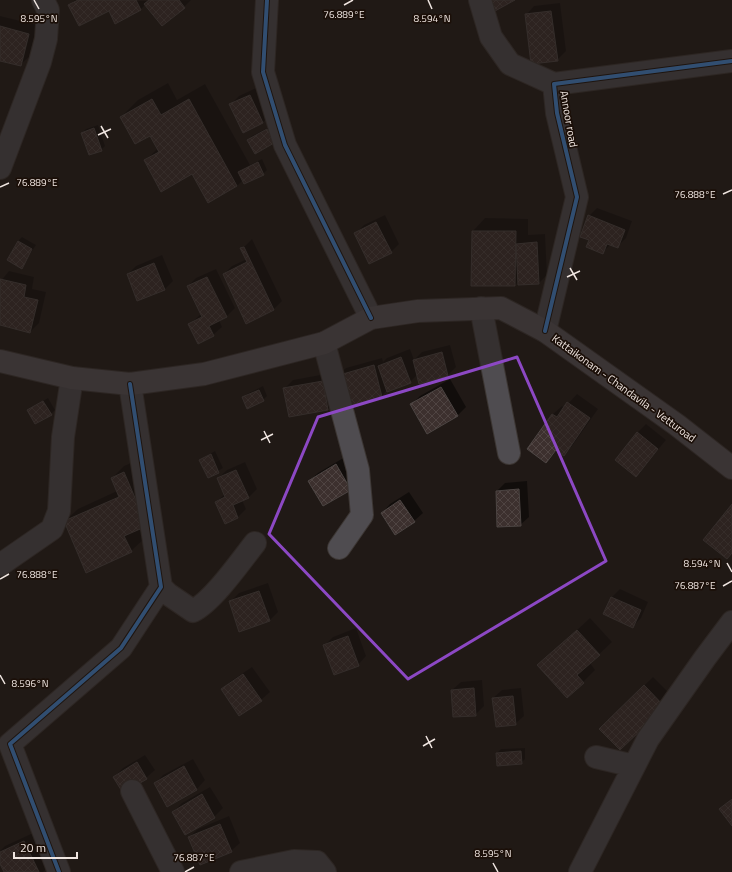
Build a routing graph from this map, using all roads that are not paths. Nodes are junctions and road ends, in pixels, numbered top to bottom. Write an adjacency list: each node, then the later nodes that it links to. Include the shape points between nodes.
1 (43, 0): 6 (street, via 48,10 46,39 40,62)
2 (267, 0): 8 (street, via 264,72 285,145)
3 (480, 0): 5 (street, via 492,37 510,64)
4 (732, 61): 5 (street, Annoor road)
5 (554, 84): 9 (street, Annoor road, via 557,113 577,197)
6 (0, 168)
7 (481, 308): 8 (main road, Kattaikonam - Chandavila - Vetturoad, via 418,311); 9 (main road, Kattaikonam - Chandavila - Vetturoad, via 501,308); 14 (street)
8 (371, 318): 10 (main road, Kattaikonam - Chandavila - Vetturoad)
9 (545, 331): 15 (main road, Kattaikonam - Chandavila - Vetturoad, via 677,425)
10 (324, 343): 13 (main road, Kattaikonam - Chandavila - Vetturoad, via 204,374); 17 (street, via 358,470 362,515)
11 (0, 361): 12 (main road, Kattaikonam - Chandavila - Vetturoad)
12 (72, 378): 13 (main road, Kattaikonam - Chandavila - Vetturoad); 18 (street, via 63,437 59,511 52,529)
13 (130, 384): 19 (street)
14 (509, 453)
15 (732, 468)
16 (255, 543): 19 (street, via 201,607 193,611)
17 (339, 548)
18 (0, 565)
19 (161, 587): 24 (street, via 120,648 10,744)
20 (732, 622): 22 (street, via 652,733)
21 (596, 757): 22 (street)
22 (634, 766): 28 (street)
23 (132, 790): 25 (street)
24 (59, 872)
25 (173, 872)
26 (241, 872): 27 (street, via 294,861 317,862)
27 (324, 872)
28 (580, 872)

